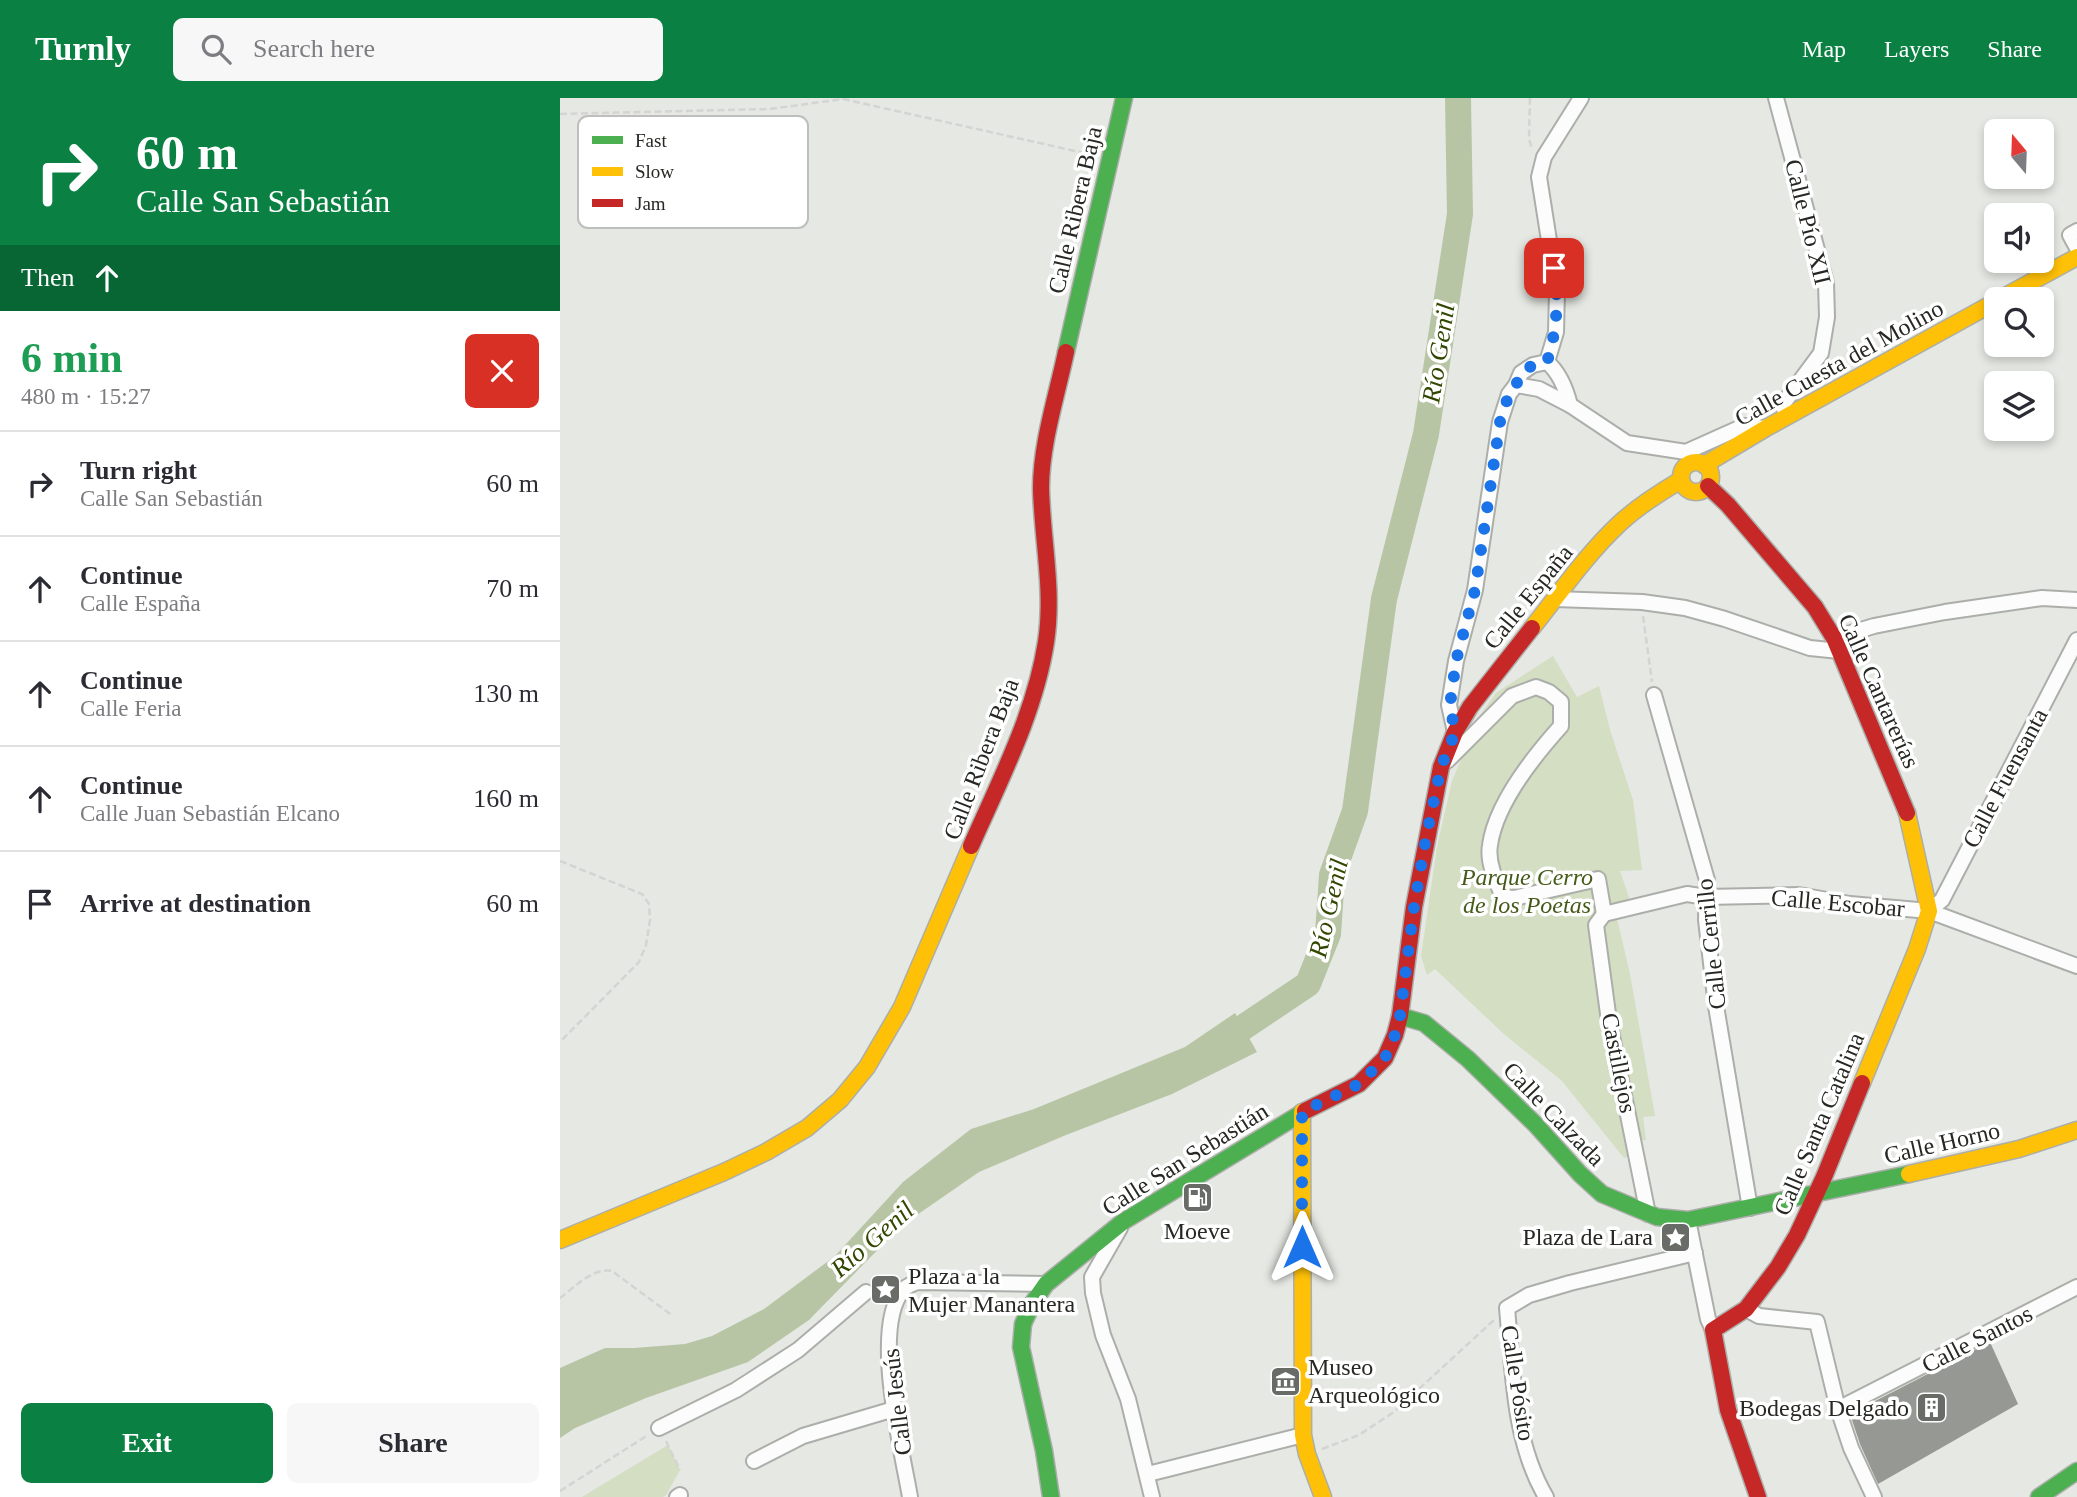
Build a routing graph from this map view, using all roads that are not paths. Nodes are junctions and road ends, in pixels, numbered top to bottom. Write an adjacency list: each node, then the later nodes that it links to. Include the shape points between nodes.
1 (1124, 98): 36 (street, Calle Ribera Baja, via 1046,436 1041,486 1049,600 1036,685 1021,732 902,1007 861,1076 813,1123 736,1167)
2 (1581, 98): 9 (street, via 1544,157 1539,177 1558,291 1556,332)
3 (1776, 98): 12 (street, Calle Pío XII, via 1826,283 1821,353 1783,404)
4 (2077, 231): 5 (street, via 2070,235)
5 (2077, 248)
6 (2077, 257): 7 (street, Calle Cuesta del Molino)
7 (2022, 287)
8 (1984, 308): 12 (street, Calle Cuesta del Molino)
9 (1547, 362): 10 (street, via 1521,373); 11 (street, via 1566,390)
10 (1516, 385): 11 (street, via 1539,389); 22 (street, via 1500,422 1475,590 1456,661 1450,705)
11 (1570, 405): 13 (street, via 1627,443 1686,452 1744,426)
12 (1786, 417): 13 (street, Calle Cuesta del Molino)
13 (1766, 428): 14 (street, Calle Cuesta del Molino)
14 (1704, 465): 15 (street, via 1686,467); 16 (street, via 1710,472)
15 (1681, 480): 16 (street, via 1695,492); 17 (street, Calle España, via 1620,523)
16 (1708, 486): 20 (street, Calle Cantarerías, via 1815,607)
17 (1555, 599): 20 (street, via 1685,608 1811,648); 22 (street, Calle España, via 1470,707)
18 (2077, 600): 20 (street, via 2042,598 1945,612 1874,626)
19 (2077, 640): 25 (street, Calle Fuensanta, via 1942,900)
20 (1836, 644): 25 (street, Calle Cantarerías, via 1906,808)
21 (1654, 695): 24 (street, Calle Cerrillo, via 1707,880)
22 (1455, 733): 23 (street, Calle España)
23 (1441, 767): 26 (street, Castillejos, via 1512,696 1536,687 1549,692 1560,702 1561,726 1537,752 1496,822 1489,846 1493,873 1503,897 1514,898 1598,879); 28 (street, Calle España, via 1421,866)
24 (1706, 897): 25 (street, Calle Escobar, via 1799,895); 26 (street, Calle Escobar, via 1688,894); 32 (street, Calle Cerrillo, via 1716,1006)
25 (1929, 911): 27 (street, Calle Escobar); 31 (street, Calle Santa Catalina)
26 (1604, 914): 33 (street, Castillejos, via 1596,925 1609,1021)
27 (2077, 966)
28 (1400, 1016): 29 (street, Calle San Sebastián, via 1391,1047 1376,1068 1359,1084); 33 (street, Calle Calzada, via 1424,1023 1468,1059 1602,1194)
29 (1302, 1112): 35 (street, Calle San Sebastián); 46 (street)
30 (2077, 1130): 31 (street, Calle Horno, via 2019,1149)
31 (1816, 1193): 32 (street, Calle Horno); 41 (street, Calle Santa Catalina, via 1778,1268)
32 (1750, 1208): 34 (street, Calle Calzada)
33 (1648, 1214): 34 (street, Calle Calzada)
34 (1688, 1220): 37 (street)
35 (1124, 1221): 38 (street, Calle San Sebastián); 49 (street, via 1092,1277 1093,1293)
36 (560, 1240)
37 (1695, 1254): 42 (street); 54 (street, Calle Pósito, via 1529,1294 1507,1308 1516,1408)
38 (1046, 1284): 43 (street, Calle Jesús, via 917,1282 904,1288 890,1328); 51 (street, Calle San Sebastián, via 1023,1324 1021,1347)
39 (2077, 1287): 44 (street, Calle Santos)
40 (866, 1292): 45 (street, via 798,1350 736,1390)
41 (1746, 1309): 42 (street, Calle Santa Catalina); 44 (street, via 1759,1316 1817,1322)
42 (1713, 1330): 55 (street, via 1728,1410)
43 (894, 1409): 47 (street, via 803,1436); 50 (street, Calle Jesús)
44 (1838, 1409): 56 (street)
45 (659, 1428)
46 (1303, 1436): 49 (street); 53 (street)
47 (754, 1461)
48 (2077, 1471): 57 (street)
49 (1148, 1474): 52 (street)
50 (910, 1497)
51 (1051, 1497)
52 (1152, 1497)
53 (1323, 1497)
54 (1546, 1497)
55 (1758, 1497)
56 (1874, 1497)
57 (2039, 1497)

